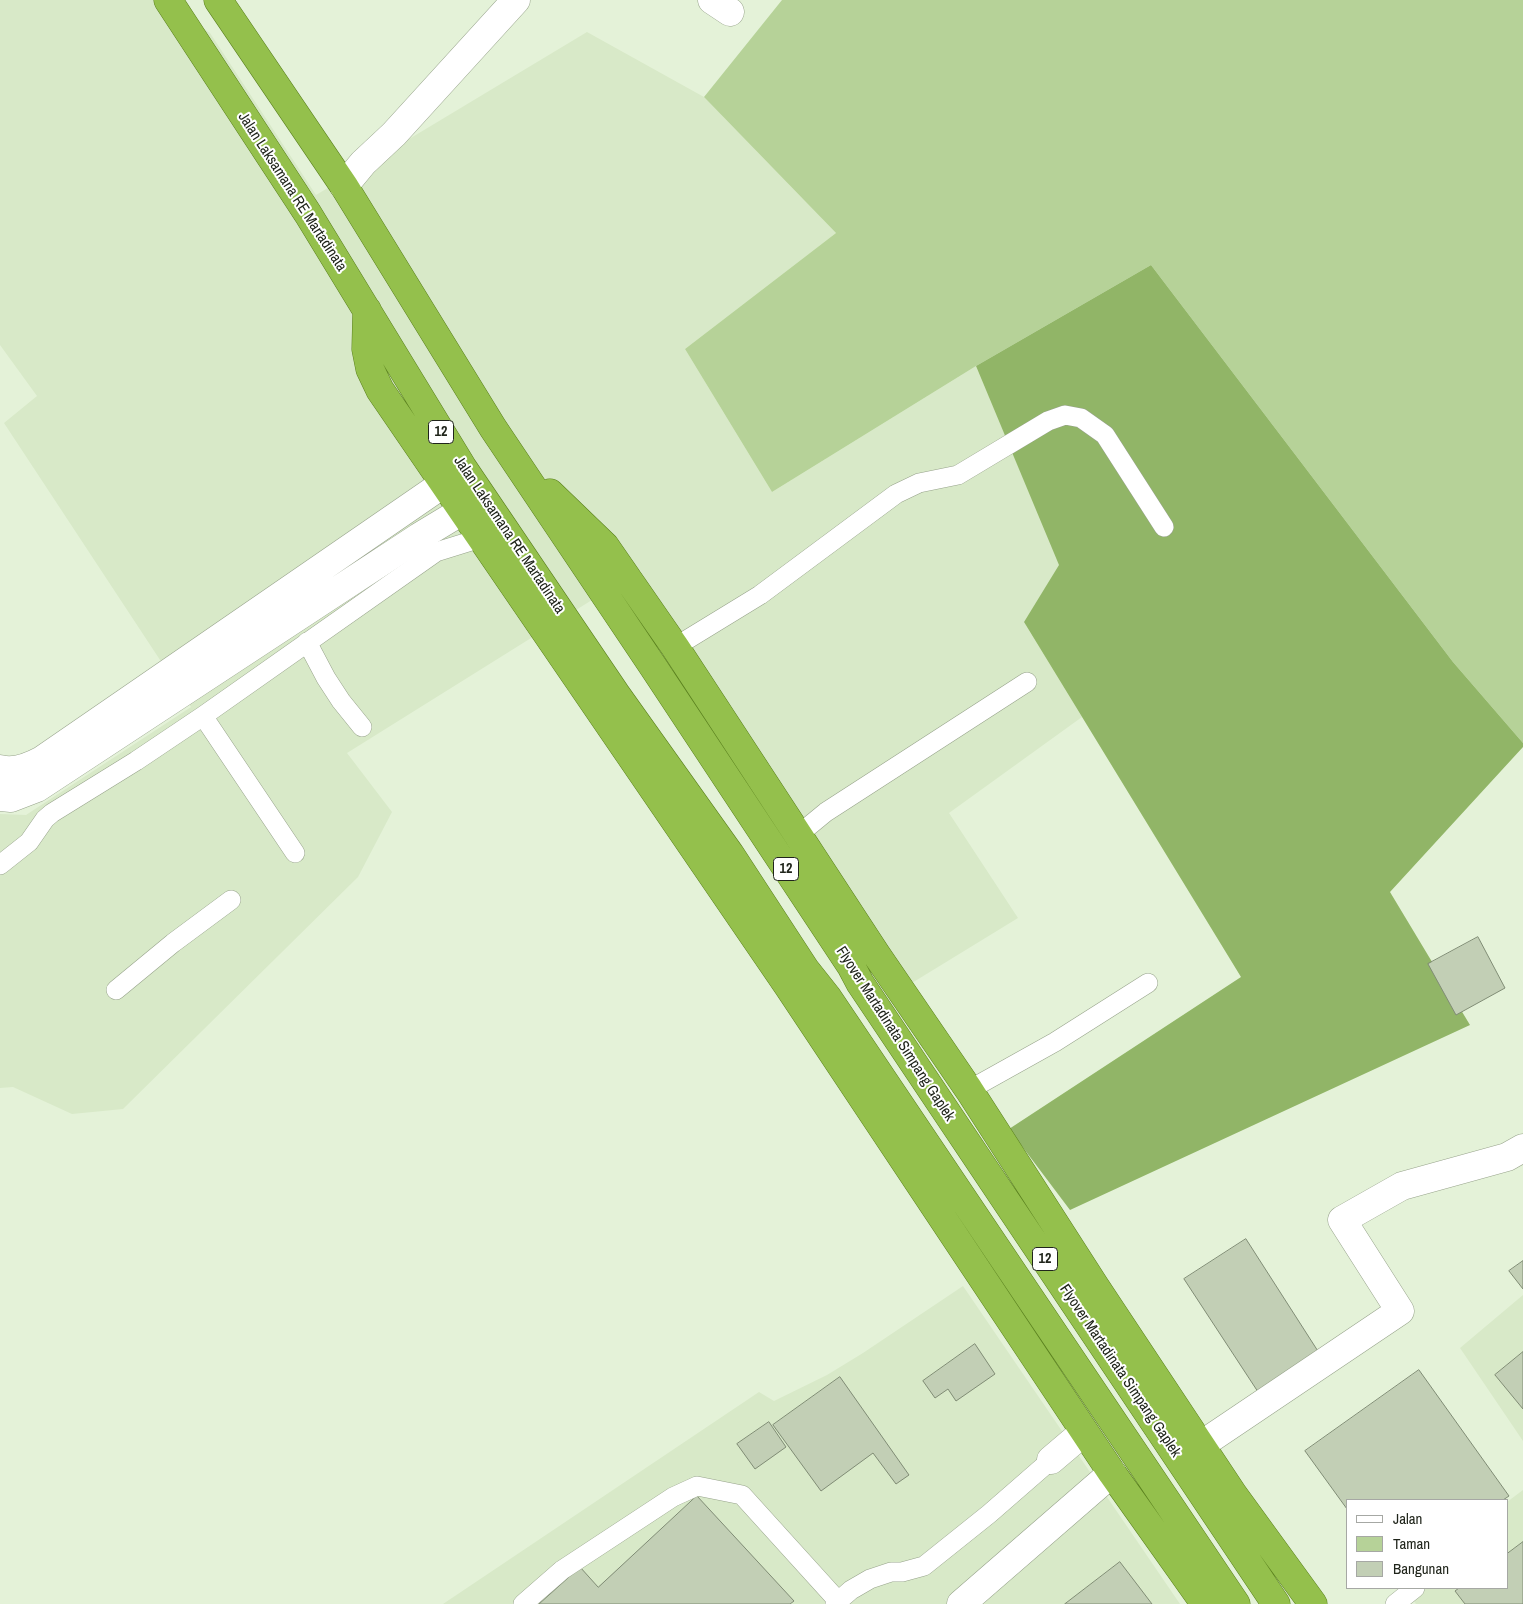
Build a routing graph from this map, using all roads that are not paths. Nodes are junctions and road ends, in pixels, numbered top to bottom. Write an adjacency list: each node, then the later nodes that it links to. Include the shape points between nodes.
1 (168, 0): 5 (highway, Jalan Laksamana RE Martadinata / 12)
2 (218, 0): 4 (highway, 12)
3 (516, 0): 4 (street)
4 (344, 186): 6 (highway, 12)
5 (367, 310): 7 (highway, via 366,349 370,369 380,390); 35 (highway, Jalan Laksamana RE Martadinata / 12, via 498,521 730,854)
6 (518, 464): 12 (highway, via 605,546); 36 (highway, Flyover Martadinata Simpang Gaplek / 12, via 865,991)
7 (443, 484): 8 (highway); 16 (street, via 42,760 24,769)
8 (462, 511): 10 (highway); 17 (street, via 36,788 11,798)
9 (1164, 526): 12 (lane, via 1105,434 1081,418 1065,415 1048,421 958,475 919,484 896,494 760,595)
10 (482, 538): 11 (lane, via 436,552); 26 (highway, via 788,986)
11 (307, 642): 14 (lane); 15 (lane, via 326,678)
12 (675, 647): 18 (highway)
13 (1026, 682): 18 (lane, via 826,812)
14 (203, 716): 19 (lane); 20 (lane, via 45,818 29,842)
15 (362, 726)
16 (0, 769)
17 (0, 797)
18 (798, 835): 24 (highway)
19 (295, 853)
20 (0, 865)
21 (231, 900): 23 (lane)
22 (1148, 983): 24 (lane)
23 (116, 990)
24 (969, 1090): 27 (highway)
25 (1523, 1148): 27 (street, via 1507,1157 1402,1186 1342,1220 1400,1311)
26 (1084, 1432): 28 (street); 29 (highway)
27 (1201, 1445): 37 (highway)
28 (1051, 1460): 31 (lane, via 924,1566 870,1579)
29 (1112, 1473): 33 (street); 34 (highway)
30 (1414, 1589): 38 (lane)
31 (837, 1602): 32 (lane, via 742,1496 697,1486 673,1497 562,1570)
32 (523, 1604)
33 (961, 1604)
34 (1205, 1604)
35 (1236, 1604)
36 (1276, 1604)
37 (1313, 1604)
38 (1395, 1604)

